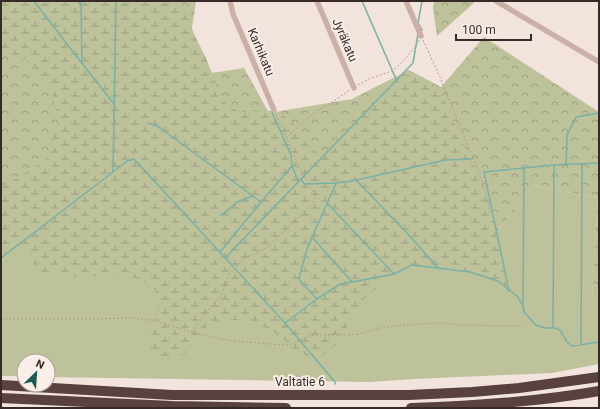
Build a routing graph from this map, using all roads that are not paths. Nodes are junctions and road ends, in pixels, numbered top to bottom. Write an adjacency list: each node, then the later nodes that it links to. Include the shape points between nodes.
1 (230, 1): 8 (street, Karhikatu, via 233,14)
2 (317, 1): 7 (street, Jyräkatu)
3 (406, 1): 5 (street)
4 (497, 1): 6 (street)
5 (421, 36)
6 (599, 62)
7 (354, 88)
8 (274, 110)
9 (599, 377): 10 (highway, Valtatie 6, via 518,388 409,395 172,395)
10 (1, 385)
11 (599, 391): 14 (highway, via 514,402)
12 (1, 398): 13 (highway)
13 (286, 408)
14 (411, 408)

